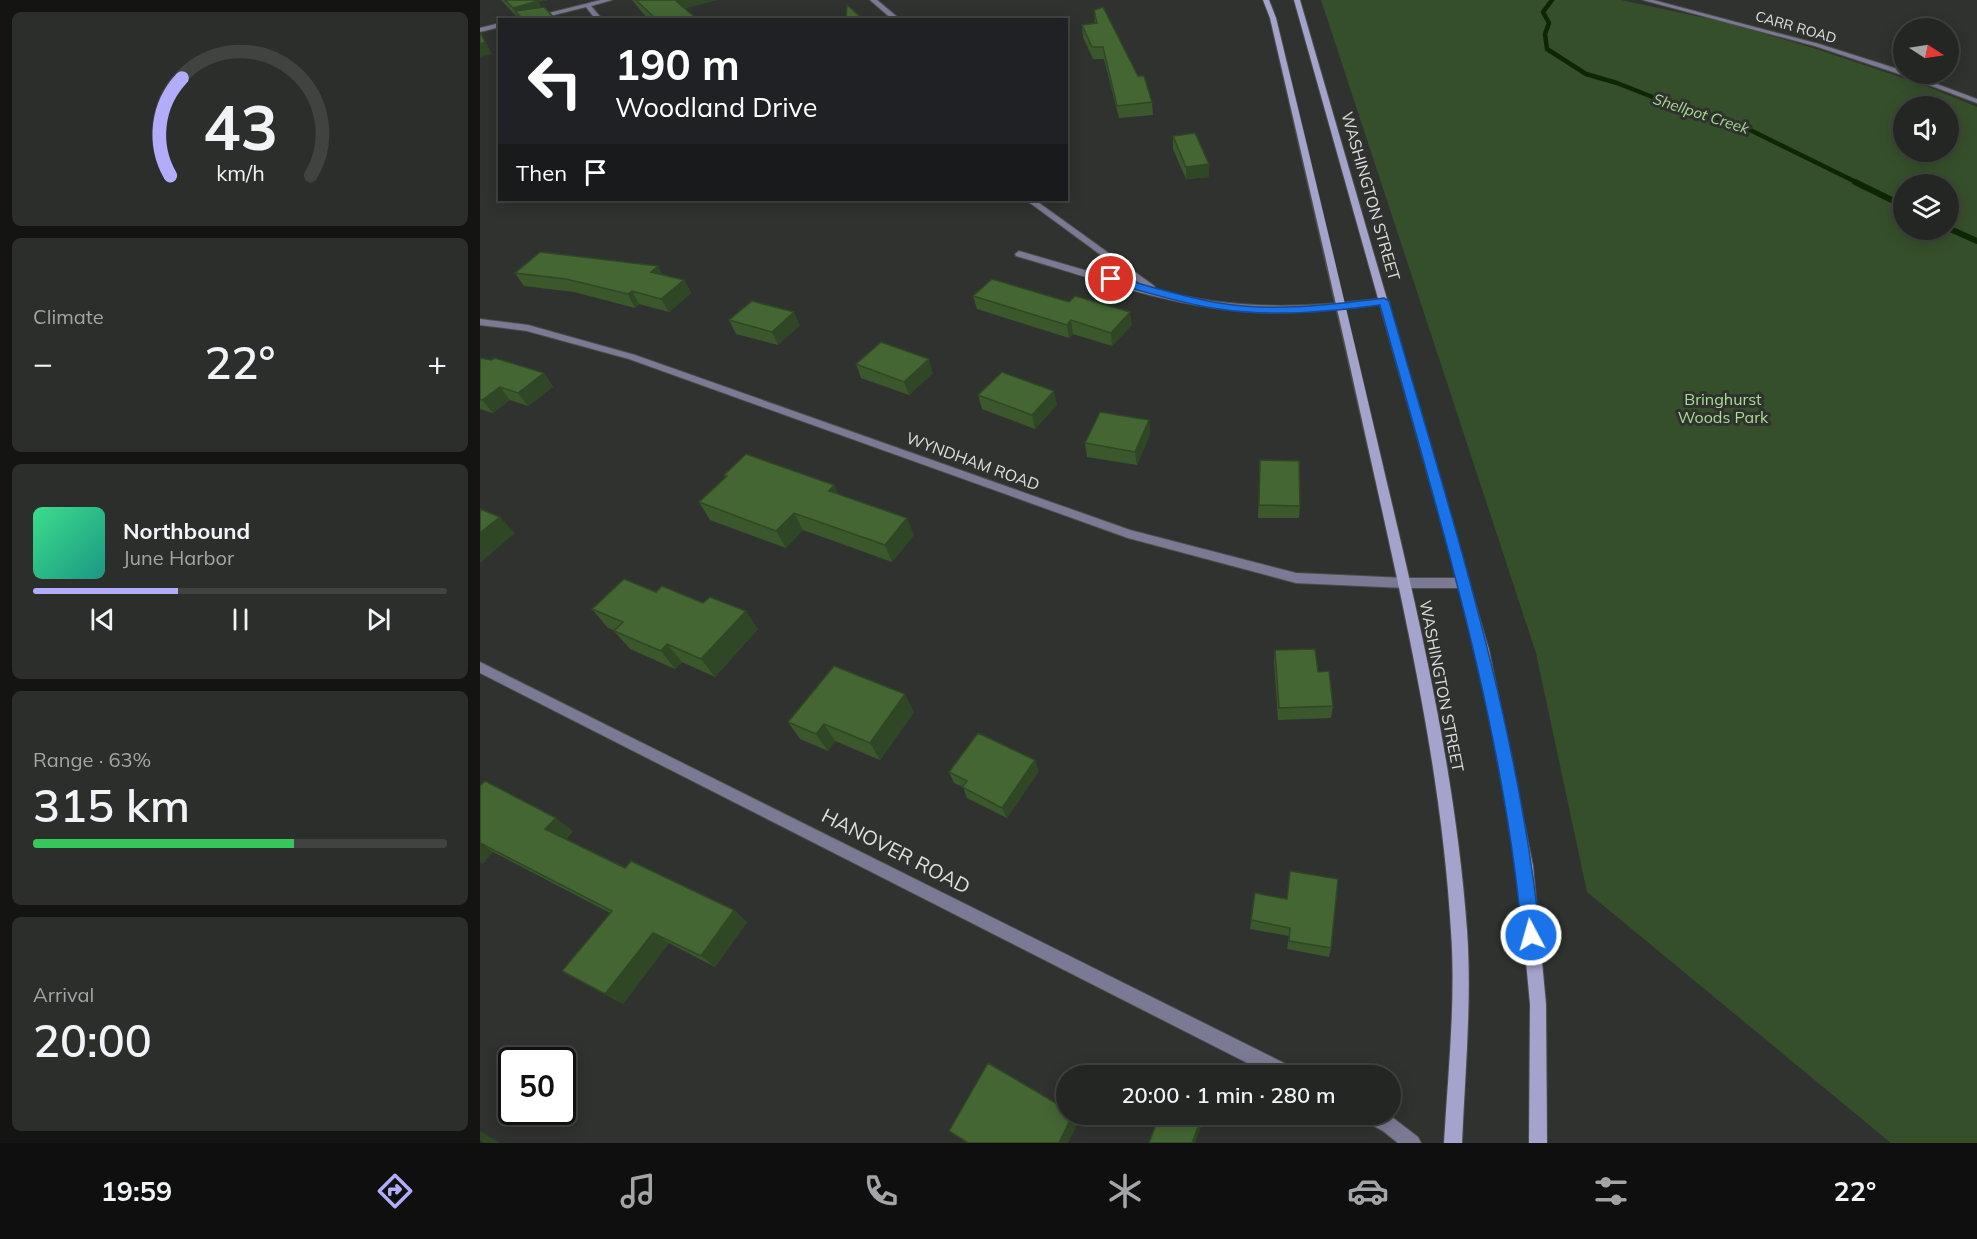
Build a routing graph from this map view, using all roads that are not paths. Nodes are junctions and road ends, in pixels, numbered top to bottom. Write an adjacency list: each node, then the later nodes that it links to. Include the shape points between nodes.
1 (609, 0): 6 (street)
2 (873, 0): 9 (street)
3 (1266, 0): 19 (main road, WASHINGTON STREET)
4 (1297, 0): 18 (main road, WASHINGTON STREET)
5 (1646, 0): 12 (street, CARR ROAD)
6 (587, 5): 7 (street); 8 (street)
7 (532, 18)
8 (598, 18)
9 (896, 18)
10 (498, 26): 11 (street)
11 (480, 30)
12 (1893, 69)
13 (1933, 84): 14 (street, CARR ROAD)
14 (1977, 101)
15 (1031, 201): 17 (street)
16 (1019, 254): 17 (street)
17 (1157, 292): 19 (street, via 1219,306)
18 (1384, 301): 19 (street); 21 (main road, WASHINGTON STREET)
19 (1341, 307): 22 (main road, WASHINGTON STREET)
20 (480, 322): 22 (street, WYNDHAM ROAD, via 528,328 632,357 1128,534 1296,578)
21 (1464, 583): 22 (street, WYNDHAM ROAD); 28 (main road, WASHINGTON STREET, via 1483,650 1525,866 1538,1004)
22 (1405, 584): 27 (main road, WASHINGTON STREET, via 1442,773 1459,933)
23 (480, 667): 24 (street, HANOVER ROAD)
24 (1270, 1065)
25 (1389, 1125): 26 (street)
26 (1412, 1143)
27 (1453, 1143)
28 (1538, 1143)

